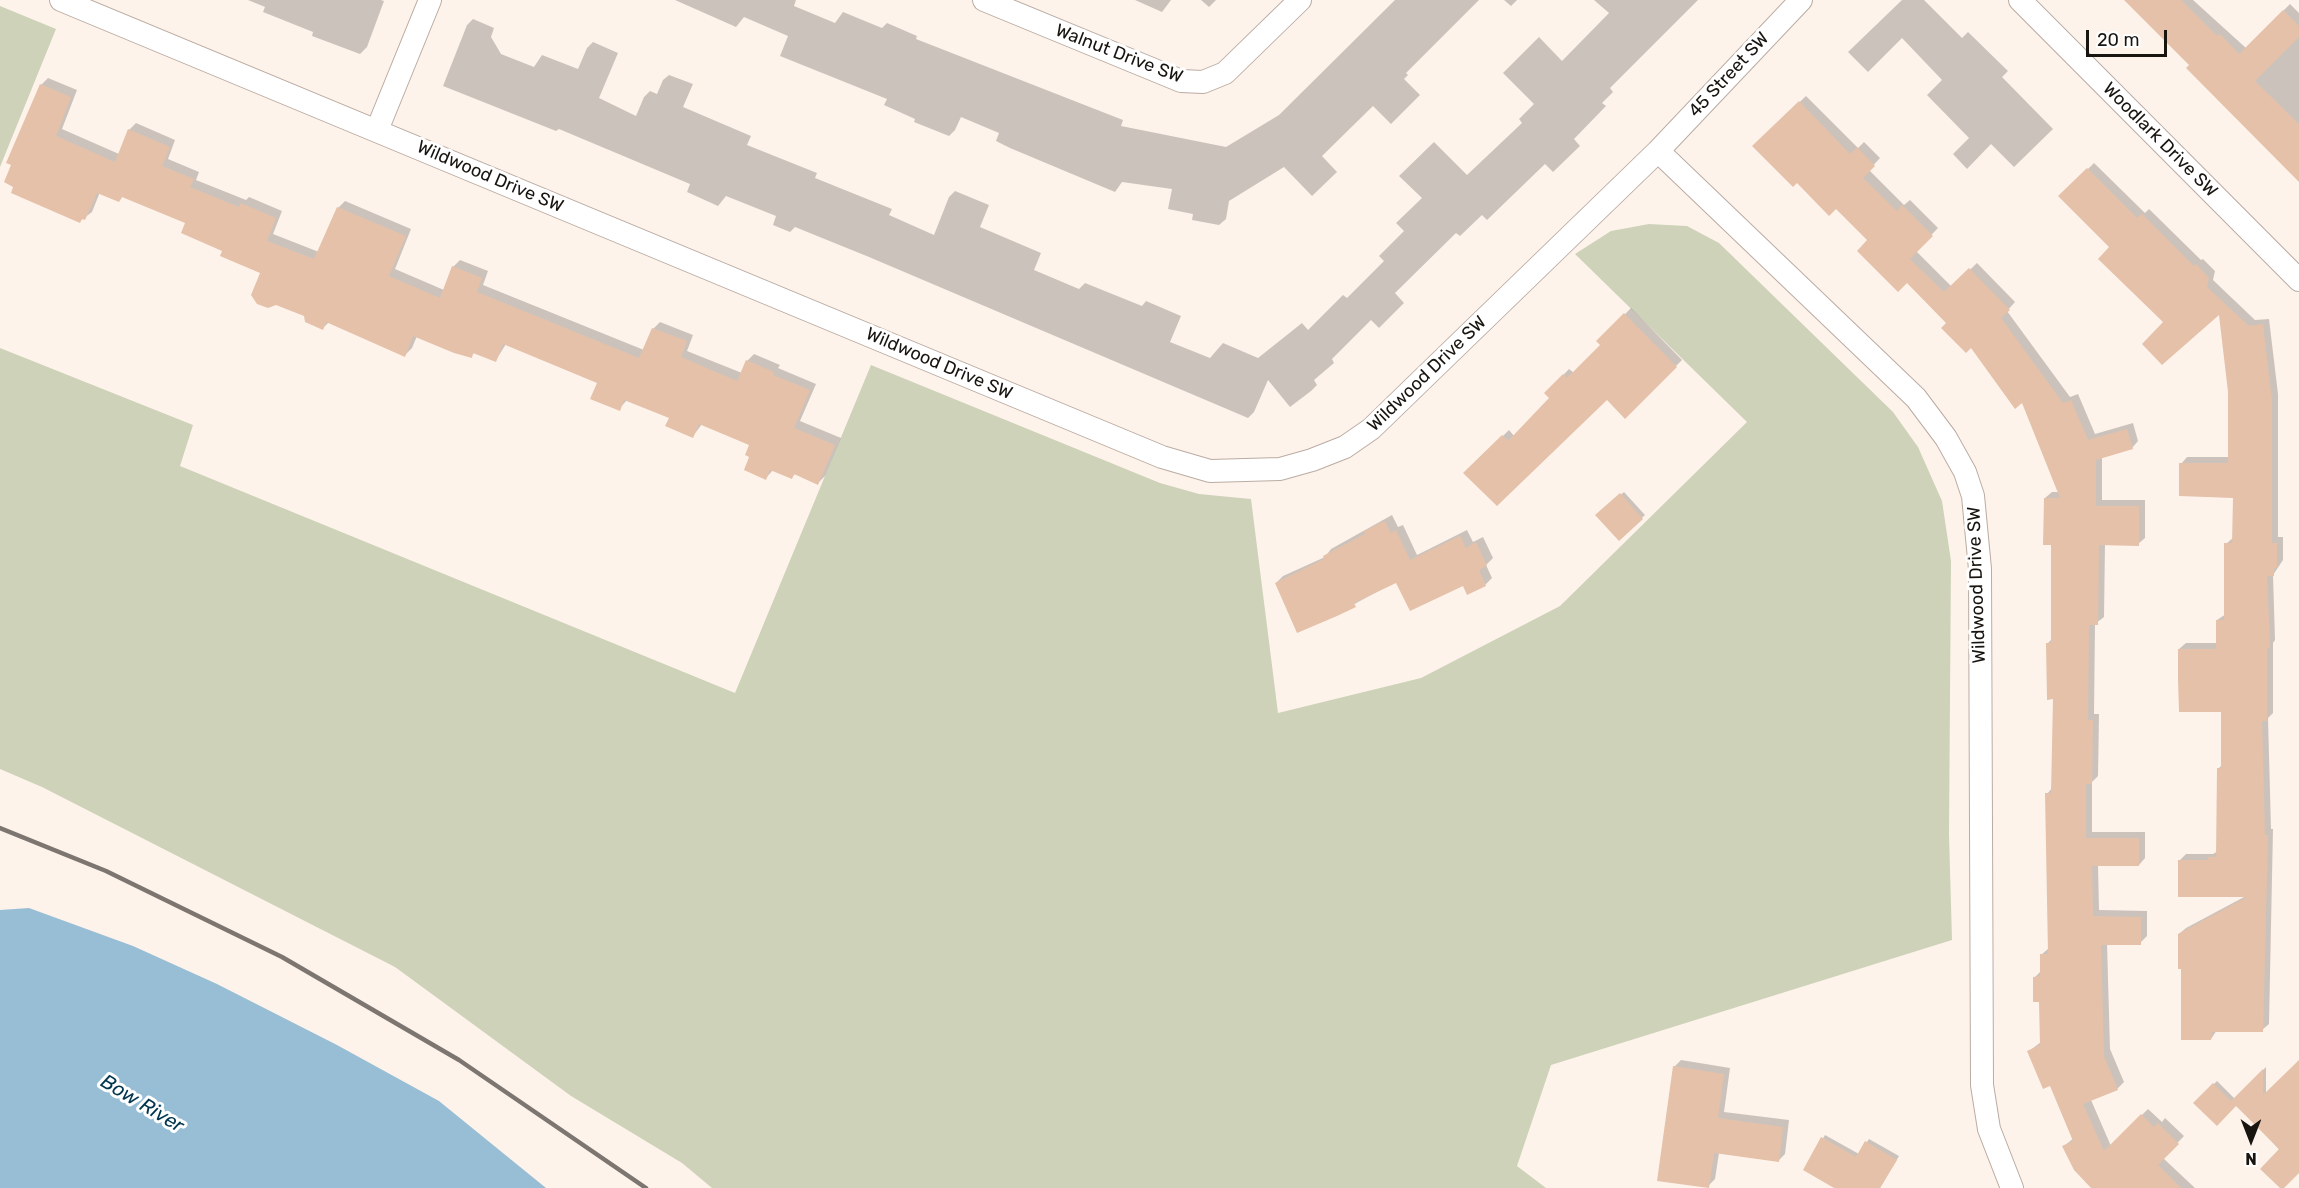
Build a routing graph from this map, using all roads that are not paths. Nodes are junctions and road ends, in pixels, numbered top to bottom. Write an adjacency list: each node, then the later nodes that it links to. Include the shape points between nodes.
1 (61, 0): 7 (street, Wildwood Drive SW)
2 (429, 0): 7 (street)
3 (984, 0): 4 (street, Walnut Drive SW, via 1181,81 1203,82 1225,73)
4 (1300, 0)
5 (1801, 0): 8 (street, 45 Street SW)
6 (2020, 0): 9 (street, Woodlark Drive SW)
7 (377, 130): 8 (street, Wildwood Drive SW, via 1151,453 1210,471 1281,469 1345,447 1371,429)
8 (1658, 151): 10 (street, Wildwood Drive SW, via 1916,398 1965,472 1973,496 1980,569 1982,1085 1989,1129)
9 (2299, 280)
10 (2012, 1188)

